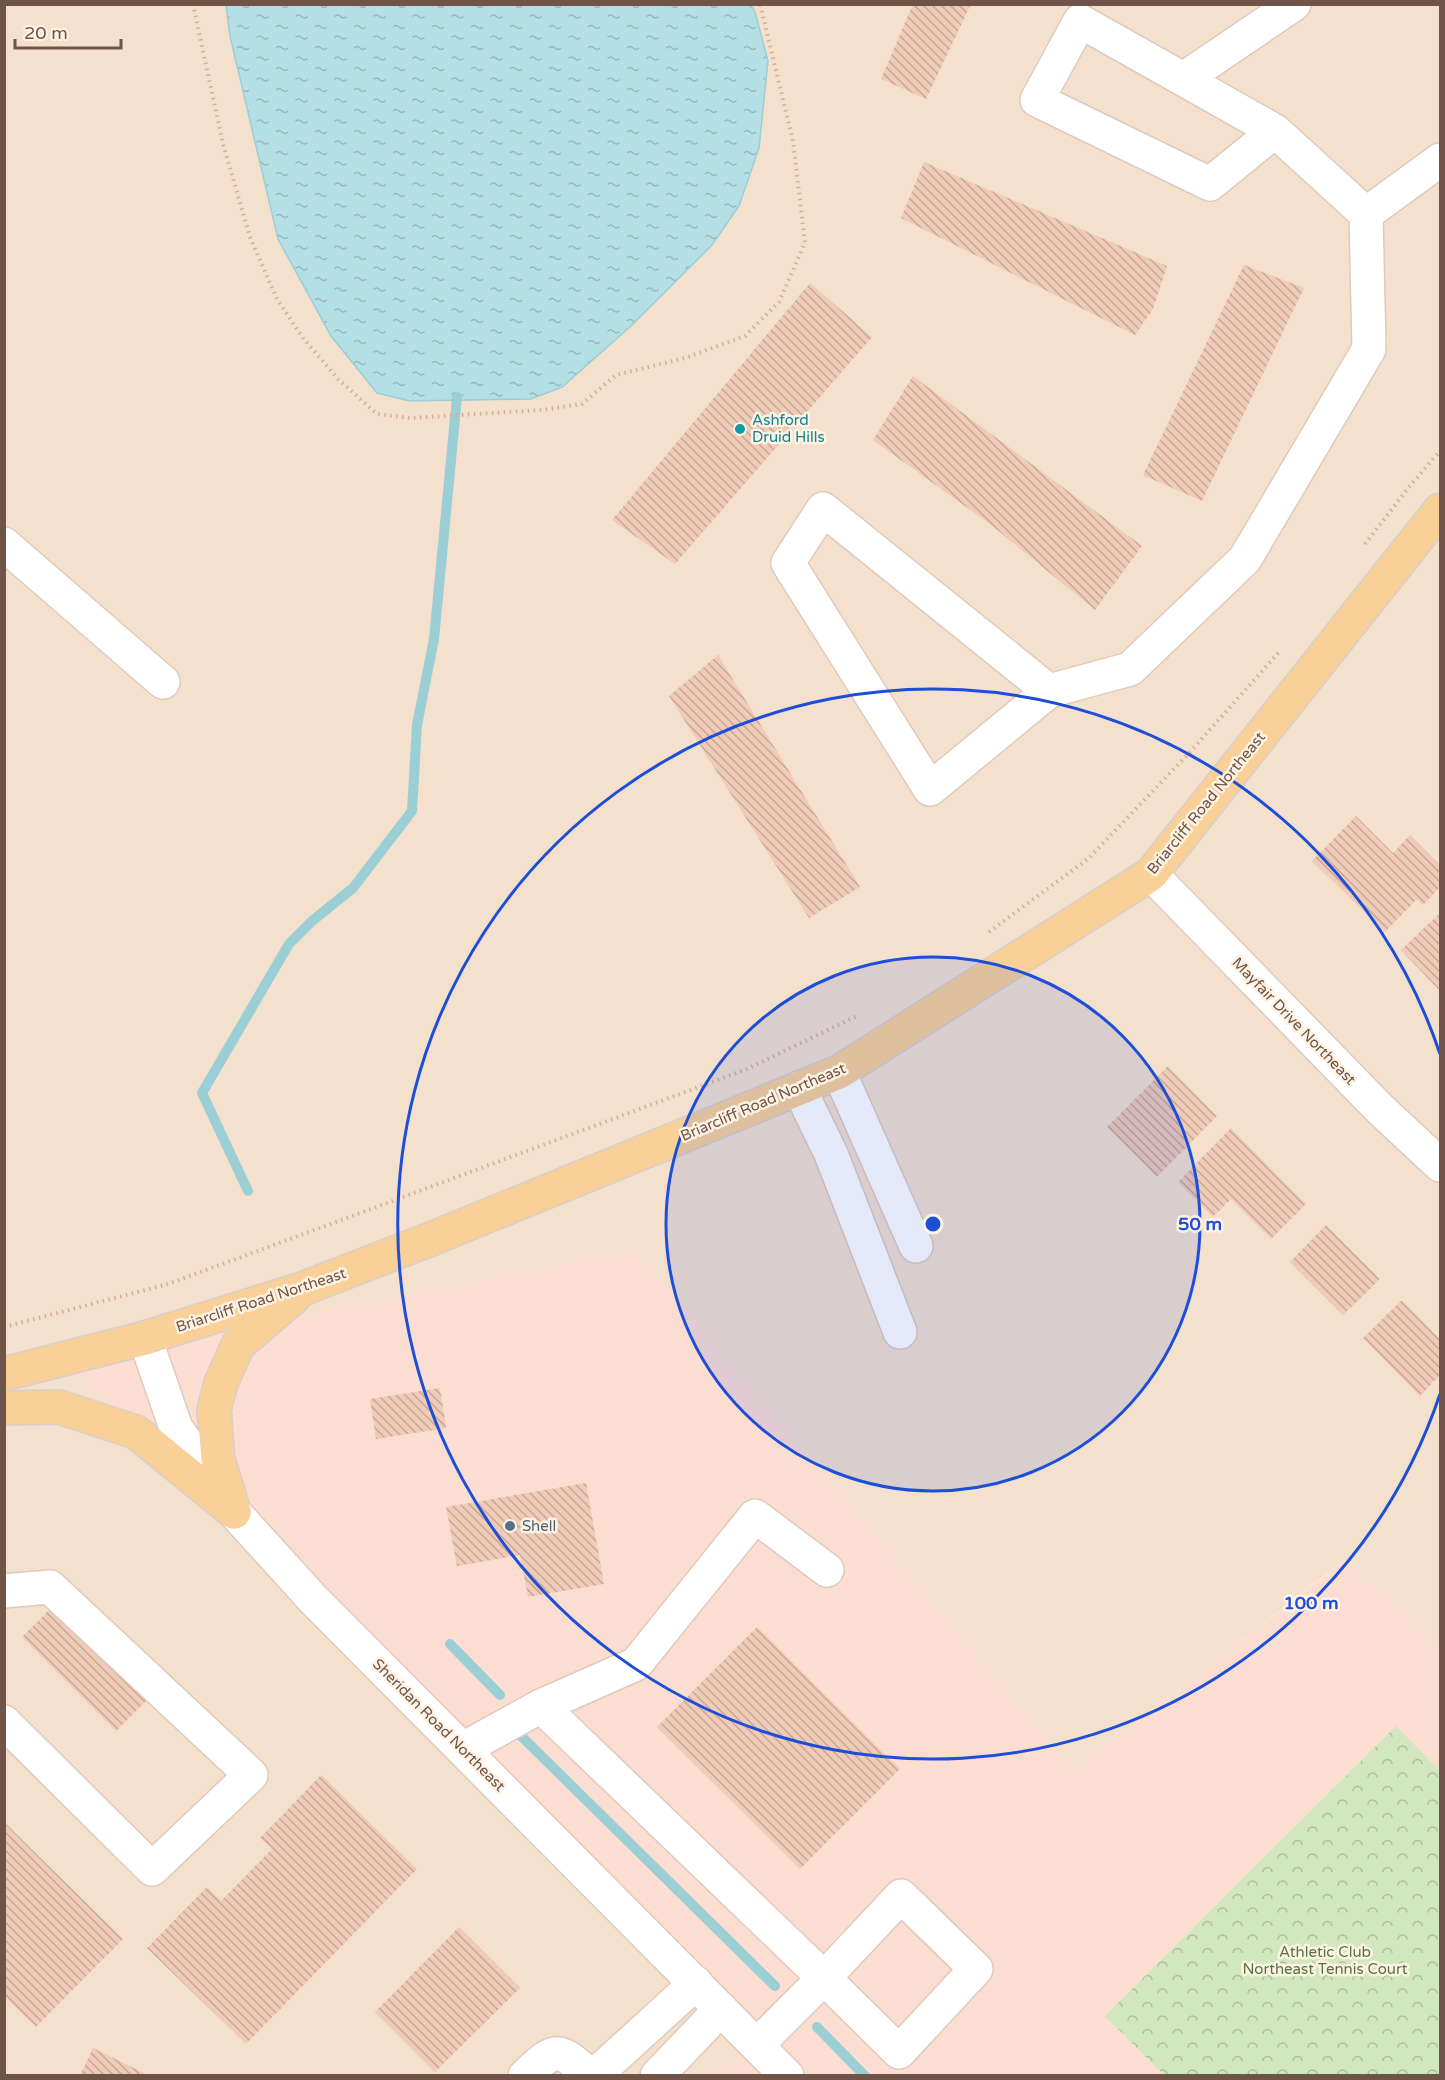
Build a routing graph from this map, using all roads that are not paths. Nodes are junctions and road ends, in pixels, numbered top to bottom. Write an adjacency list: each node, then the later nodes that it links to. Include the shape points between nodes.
1 (1294, 4): 2 (street)
2 (1185, 78): 3 (street); 3 (street, via 1080,21 1037,100 1210,184)
3 (1275, 131): 5 (street)
4 (1440, 160): 5 (street)
5 (1366, 213): 9 (street, via 1369,350 1245,559 1130,669)
6 (1440, 510): 10 (main road, Briarcliff Road Northeast)
7 (4, 544): 8 (street)
8 (163, 682)
9 (1049, 691): 9 (street, via 823,509 788,563 930,789)
10 (1151, 874): 11 (main road, Briarcliff Road Northeast); 13 (street, Mayfair Drive Northeast, via 1380,1109)
11 (839, 1072): 12 (main road, Briarcliff Road Northeast); 14 (street)
12 (799, 1088): 15 (main road, Briarcliff Road Northeast); 16 (street, via 831,1154)
13 (1440, 1165)
14 (916, 1246)
15 (302, 1290): 17 (main road, Briarcliff Road Northeast); 20 (main road, via 238,1345 221,1383 214,1410 218,1459)
16 (900, 1332)
17 (144, 1338): 18 (main road, Briarcliff Road Northeast); 20 (street, Sheridan Road Northeast, via 176,1428)
18 (4, 1374)
19 (4, 1408): 20 (main road, via 58,1407 136,1432)
20 (234, 1512): 25 (street, Sheridan Road Northeast, via 313,1599)
21 (827, 1570): 23 (street, via 756,1516 636,1664)
22 (4, 1591): 24 (street, via 50,1587 251,1775 152,1869)
23 (541, 1706): 25 (street); 26 (street)
24 (4, 1722)
25 (463, 1749): 27 (street, Sheridan Road Northeast)
26 (824, 1978): 26 (street, via 899,2052 976,1969 901,1896); 29 (street)
27 (696, 1983): 28 (street, Sheridan Road Northeast); 31 (street)
28 (721, 2009): 29 (street, Sheridan Road Northeast); 32 (street)
29 (757, 2045): 33 (street, Sheridan Road Northeast)
30 (525, 2076): 31 (street, via 544,2057 557,2053 570,2057)
31 (592, 2076)
32 (657, 2076)
33 (787, 2076)

